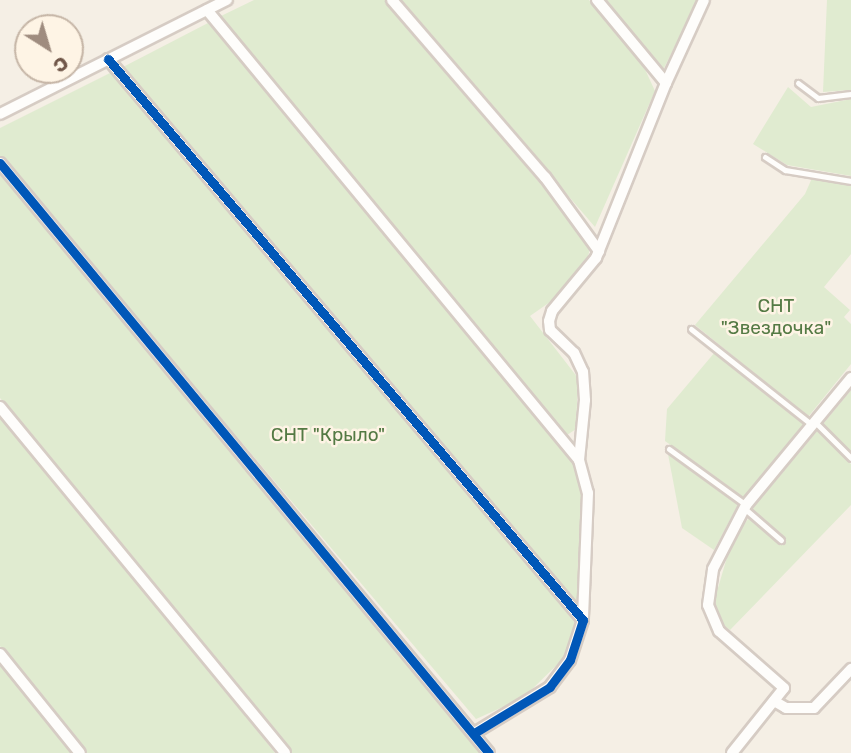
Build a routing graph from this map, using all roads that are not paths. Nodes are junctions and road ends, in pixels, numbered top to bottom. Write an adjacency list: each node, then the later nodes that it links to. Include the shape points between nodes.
1 (227, 0): 5 (street)
2 (392, 0): 14 (street, via 545,177)
3 (597, 0): 7 (street)
4 (705, 0): 7 (street)
5 (207, 10): 6 (street); 21 (street)
6 (108, 59): 10 (street); 24 (street, via 266,239)
7 (666, 83): 14 (street)
8 (798, 83): 9 (lane, via 818,98)
9 (851, 94)
10 (0, 114)
11 (765, 157): 13 (lane, via 785,170)
12 (0, 163): 28 (street, via 226,440)
13 (851, 181)
14 (600, 251): 21 (street, via 549,321 550,330 574,353 583,372 586,400)
15 (691, 329): 18 (lane)
16 (851, 378): 18 (street)
17 (0, 407): 30 (street)
18 (813, 423): 20 (lane); 22 (street)
19 (669, 449): 22 (lane)
20 (851, 458)
21 (579, 460): 24 (street, via 588,493)
22 (745, 507): 23 (lane); 27 (street, via 713,569 708,605 726,641 784,688)
23 (781, 540)
24 (583, 620): 28 (street, via 570,660 550,687)
25 (0, 654): 29 (street)
26 (851, 669): 27 (street, via 814,708 786,708)
27 (774, 701): 32 (street)
28 (476, 732): 31 (street)
29 (80, 753)
30 (285, 753)
31 (489, 753)
32 (732, 753)

